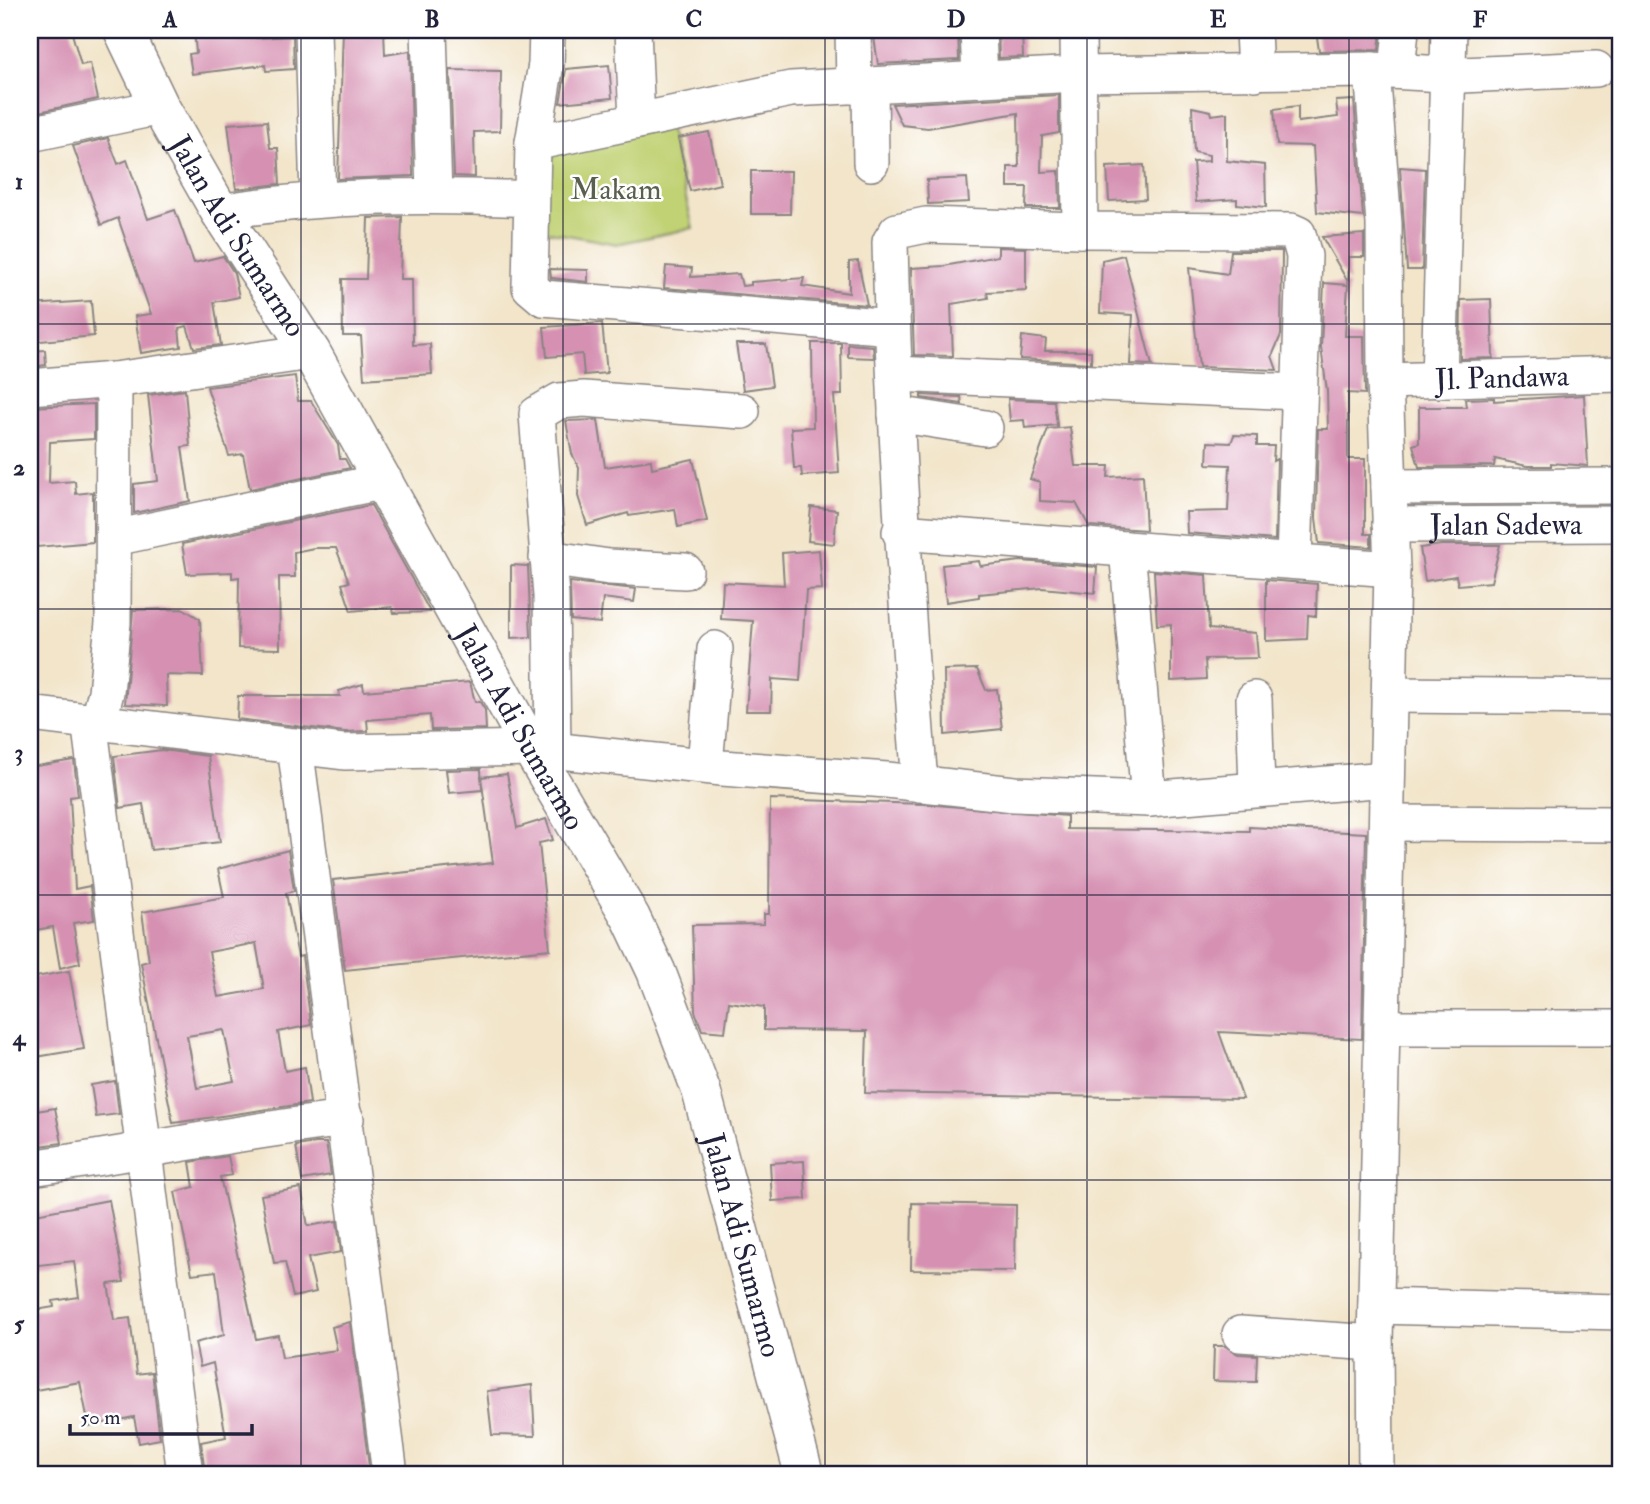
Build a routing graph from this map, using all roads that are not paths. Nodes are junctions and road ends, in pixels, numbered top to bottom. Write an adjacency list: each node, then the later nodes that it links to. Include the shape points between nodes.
1 (123, 30): 19 (main road, Jalan Adi Sumarmo)
2 (313, 30): 25 (street)
3 (429, 30): 24 (street)
4 (547, 30): 22 (street)
5 (633, 30): 20 (street)
6 (853, 30): 18 (street)
7 (978, 30): 17 (street)
8 (1078, 30): 16 (street)
9 (1253, 30): 14 (street)
10 (1402, 30): 13 (street)
11 (1449, 30): 15 (street)
12 (1596, 69): 15 (street)
13 (1385, 70): 14 (street); 15 (street); 35 (street)
14 (1255, 73): 16 (street)
15 (1448, 73): 34 (street)
16 (1078, 74): 17 (street); 28 (street)
17 (980, 79): 18 (street)
18 (862, 85): 20 (street, via 791,89); 23 (street)
19 (160, 107): 21 (street); 27 (main road, Jalan Adi Sumarmo)
20 (637, 121): 22 (street)
21 (30, 134)
22 (533, 143): 26 (street)
23 (872, 163)
24 (434, 194): 25 (street); 26 (street)
25 (318, 199): 27 (street)
26 (531, 199): 29 (street, via 530,287 543,298)
27 (220, 212): 30 (main road, Jalan Adi Sumarmo)
28 (1080, 230): 29 (street, via 926,225 897,231 890,242); 37 (street, via 1298,234 1304,256)
29 (892, 327): 31 (street)
30 (311, 352): 33 (street); 41 (main road, Jalan Adi Sumarmo)
31 (895, 374): 37 (street); 39 (street)
32 (1620, 374): 34 (street, Jl. Pandawa)
33 (114, 380): 36 (street); 51 (street)
34 (1439, 380): 35 (street, Jl. Pandawa)
35 (1385, 381): 44 (street)
36 (30, 387)
37 (1298, 392): 54 (street)
38 (742, 411): 53 (street, via 584,399 559,401 542,410 536,421)
39 (896, 414): 40 (street); 50 (street)
40 (985, 428)
41 (385, 481): 51 (street); 64 (main road, Jalan Adi Sumarmo)
42 (1620, 485): 43 (street)
43 (1578, 486): 45 (street); 47 (street)
44 (1389, 487): 45 (street); 49 (street)
45 (1489, 487): 46 (street)
46 (1488, 524): 47 (street, Jalan Sadewa); 49 (street, Jalan Sadewa)
47 (1577, 524): 48 (street, Jalan Sadewa)
48 (1620, 524)
49 (1390, 525): 55 (street)
50 (900, 532): 52 (street); 67 (street)
51 (114, 538): 62 (street, via 106,692)
52 (1128, 549): 54 (street); 69 (street)
53 (547, 558): 56 (street); 64 (street, via 551,596)
54 (1294, 561): 55 (street)
55 (1392, 569): 58 (street)
56 (685, 571)
57 (715, 649): 65 (street)
58 (1390, 695): 59 (street); 66 (street)
59 (1620, 697)
60 (1254, 699): 68 (street)
61 (30, 714): 62 (street)
62 (94, 720): 63 (street); 75 (street)
63 (295, 746): 64 (street, via 344,752); 74 (street)
64 (542, 749): 65 (street); 83 (main road, Jalan Adi Sumarmo, via 631,918 681,1034 720,1153)
65 (705, 765): 67 (street)
66 (1386, 779): 68 (street); 70 (street)
67 (919, 784): 69 (street, via 1014,794)
68 (1257, 788): 69 (street)
69 (1149, 799)
70 (1387, 823): 71 (street); 72 (street)
71 (1620, 824)
72 (1382, 1028): 73 (street); 77 (street)
73 (1620, 1028)
74 (346, 1119): 75 (street, via 256,1129); 82 (street)
75 (145, 1152): 76 (street); 81 (street)
76 (30, 1168)
77 (1376, 1306): 78 (street); 80 (street)
78 (1620, 1312)
79 (1240, 1334): 80 (street)
80 (1375, 1343): 84 (street)
81 (185, 1474)
82 (390, 1474)
83 (804, 1474)
84 (1376, 1474)

